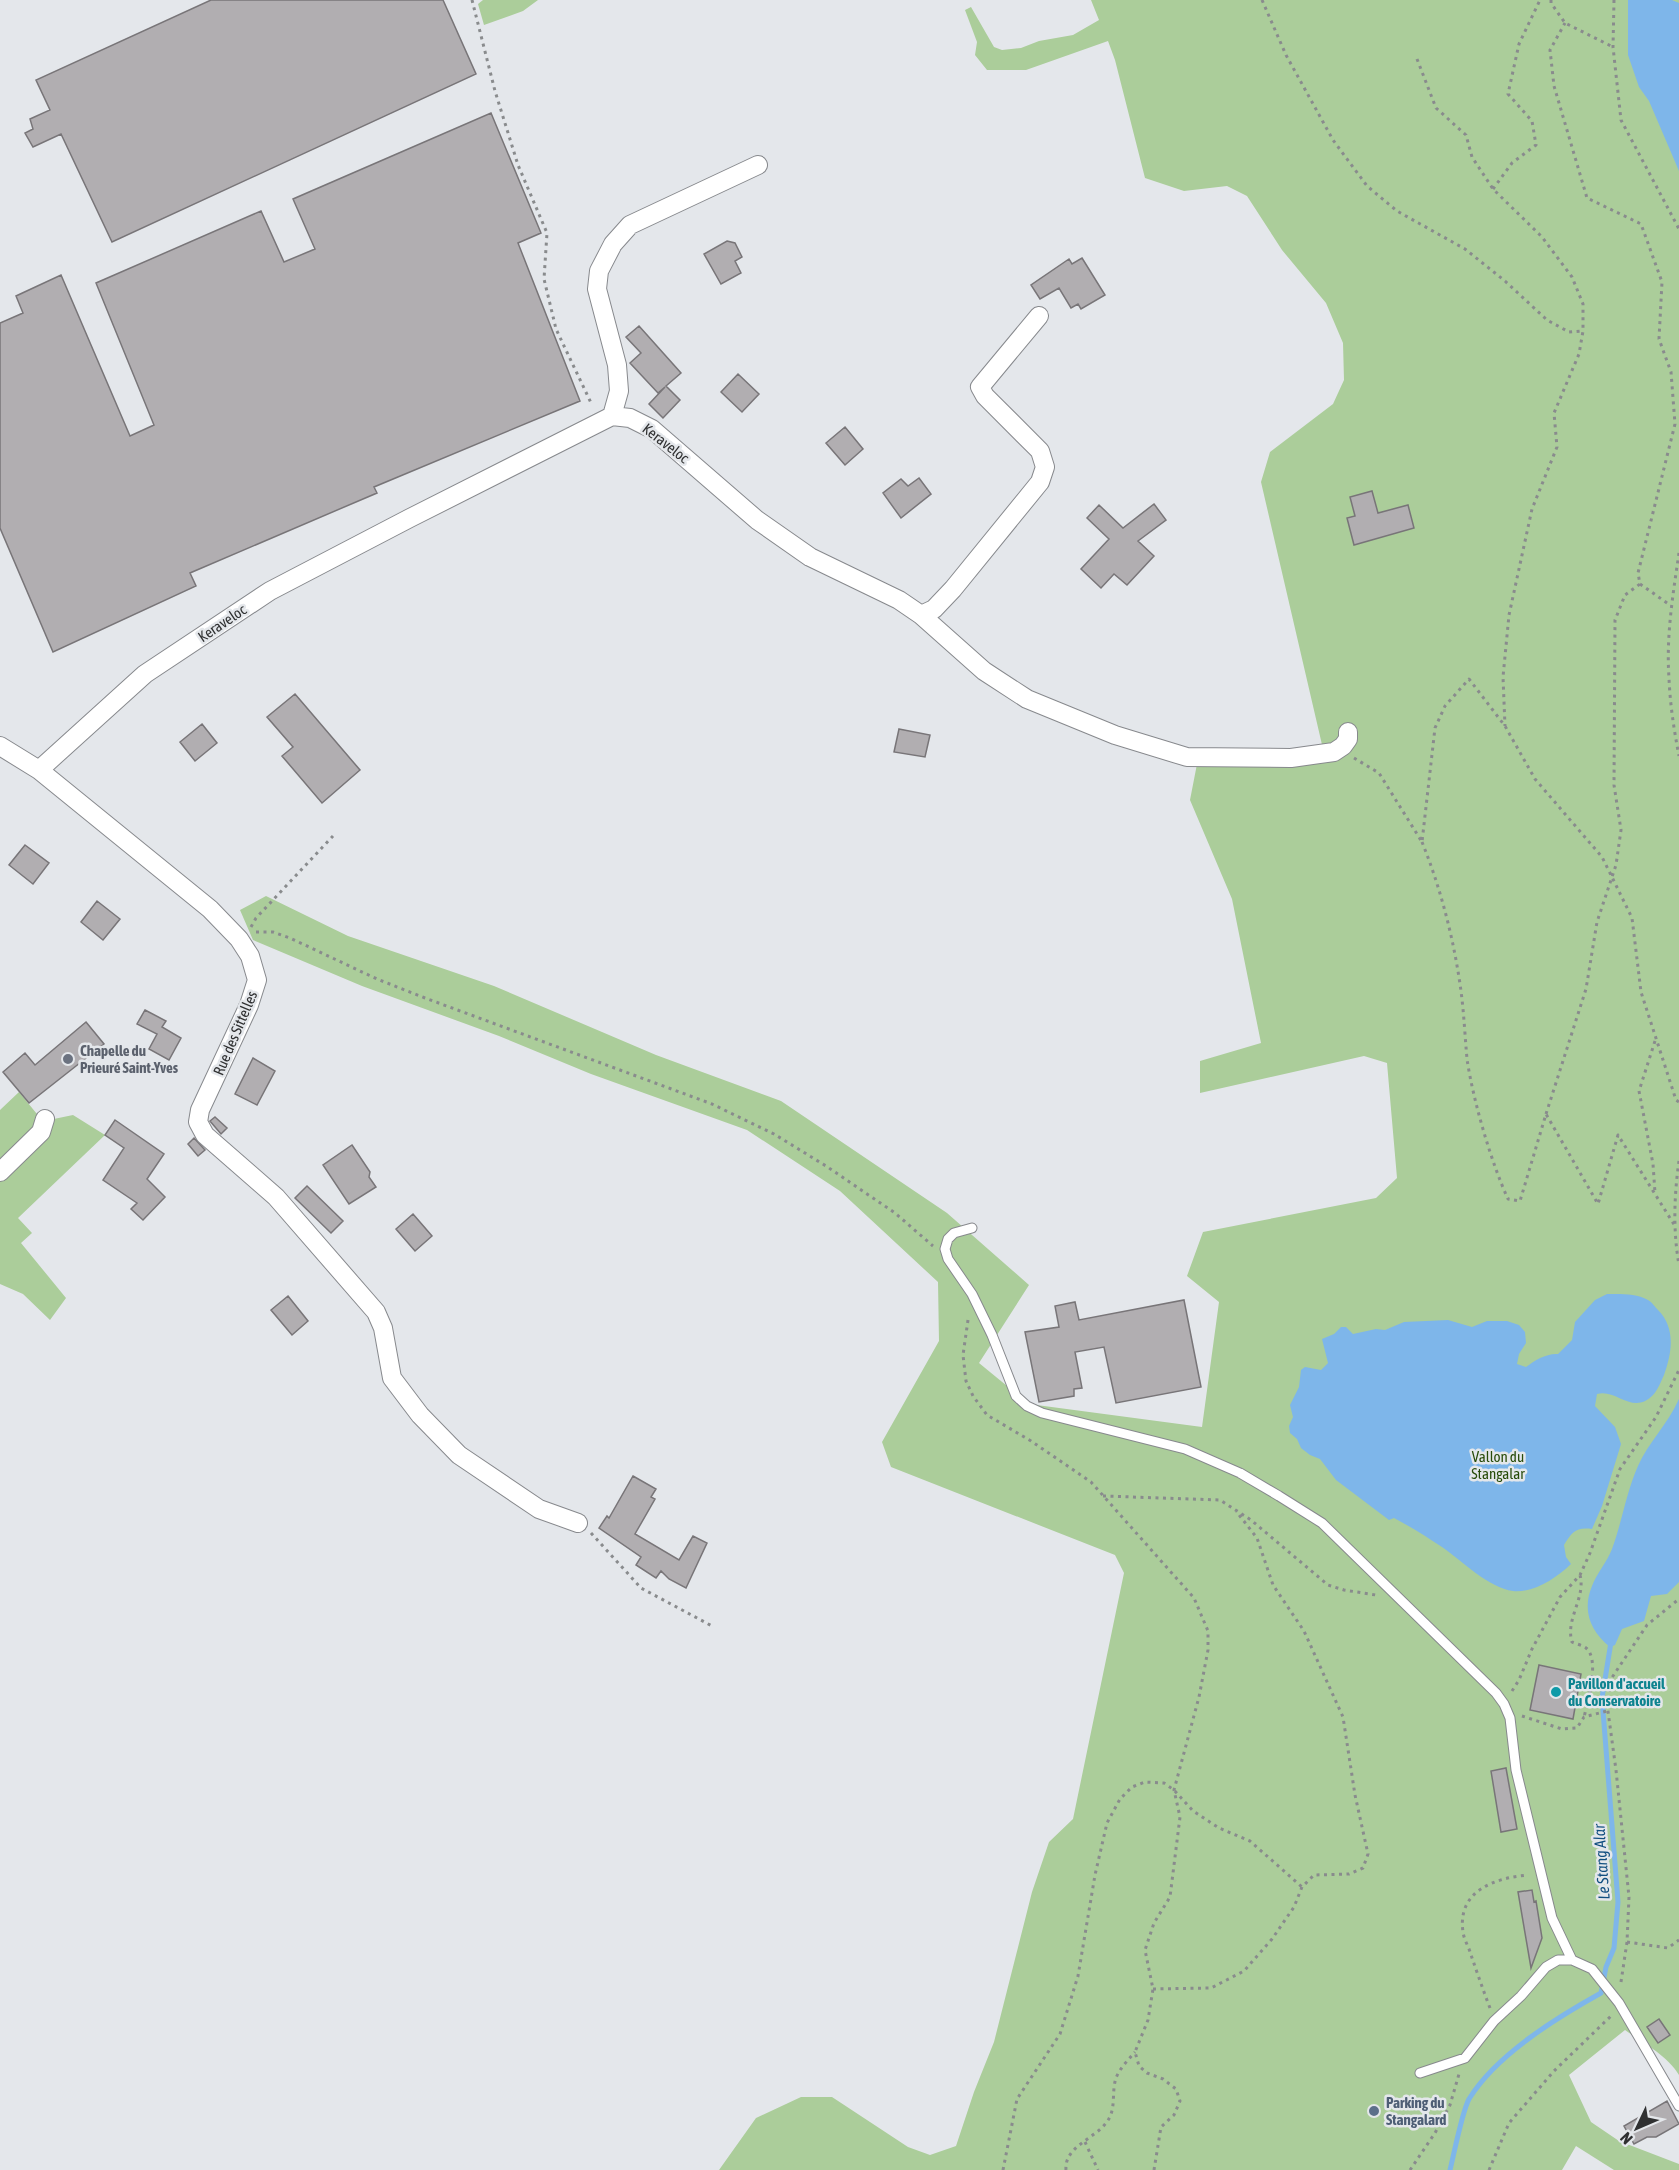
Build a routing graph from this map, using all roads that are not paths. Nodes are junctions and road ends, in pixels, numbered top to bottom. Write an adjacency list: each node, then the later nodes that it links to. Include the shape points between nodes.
1 (758, 165): 3 (street, via 630,225 613,244 599,271 597,289 617,365 619,391)
2 (1039, 316): 4 (street, via 980,387 1040,451 1045,467 1040,482 953,589 934,609)
3 (606, 419): 4 (street, Keraveloc, via 630,418 652,429 766,526 810,557 899,600); 7 (street, Keraveloc, via 270,591 145,674)
4 (921, 615): 5 (street, Keraveloc, via 984,671 1027,699 1115,735 1187,757 1291,758 1334,752 1348,739)
5 (1348, 732)
6 (0, 746): 7 (street, Rue des Sittelles)
7 (39, 770): 11 (street, Rue des Sittelles, via 210,909 250,956 257,980 200,1110 198,1122 205,1135 276,1197 376,1312 383,1328 392,1378 420,1415 459,1455 539,1509)
8 (45, 1119): 9 (street, via 41,1132)
9 (0, 1172)
10 (972, 1228): 12 (lane, via 948,1239 948,1260 972,1294 1016,1396 1027,1406 1185,1449 1240,1473 1322,1523 1496,1693 1509,1718 1516,1770 1552,1918)
11 (578, 1523)
12 (1572, 1960): 13 (lane, via 1557,1960 1546,1967 1465,2058); 14 (lane, via 1592,1969 1619,2003)
13 (1420, 2073)
14 (1679, 2106)

